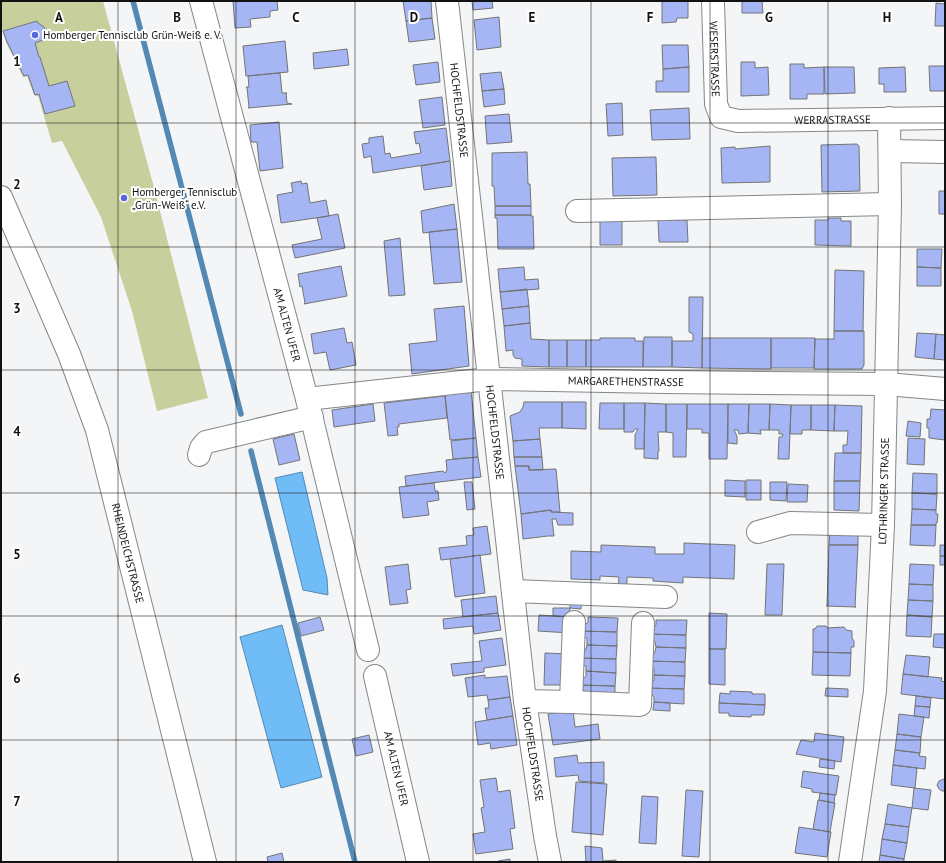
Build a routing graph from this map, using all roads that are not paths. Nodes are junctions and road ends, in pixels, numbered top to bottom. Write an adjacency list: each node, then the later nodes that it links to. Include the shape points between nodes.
1 (201, 1): 17 (street, AM ALTEN UFER)
2 (447, 1): 14 (street, HOCHFELDSTRASSE)
3 (713, 1): 4 (street, WESERSTRASSE, via 716,104)
4 (721, 117): 5 (street, WERRASTRASSE, via 738,121)
5 (889, 118): 6 (street, WERRASTRASSE); 7 (street, LOTHRINGER STRASSE)
6 (945, 118)
7 (890, 151): 8 (street); 10 (street, LOTHRINGER STRASSE)
8 (945, 152)
9 (1, 197): 13 (street, RHEINDEICHSTRASSE)
10 (890, 204): 11 (street); 15 (street, LOTHRINGER STRASSE)
11 (577, 211)
12 (1, 217): 13 (street, RHEINDEICHSTRASSE)
13 (26, 252): 29 (street, RHEINDEICHSTRASSE, via 70,354 97,430)
14 (489, 378): 15 (street, MARGARETHENSTRASSE); 17 (street, MARGARETHENSTRASSE); 21 (street, HOCHFELDSTRASSE)
15 (886, 384): 16 (street, MARGARETHENSTRASSE); 19 (street, LOTHRINGER STRASSE)
16 (945, 389)
17 (309, 408): 18 (street, MARGARETHENSTRASSE, via 206,442); 25 (street, AM ALTEN UFER)
18 (199, 455)
19 (883, 525): 20 (street, via 790,522); 32 (street, LOTHRINGER STRASSE, via 875,691)
20 (758, 532)
21 (512, 591): 22 (street); 27 (street, HOCHFELDSTRASSE)
22 (666, 597)
23 (574, 622): 28 (street)
24 (643, 623): 28 (street, via 640,705)
25 (368, 650)
26 (375, 676): 30 (street, AM ALTEN UFER)
27 (525, 701): 28 (street); 31 (street, HOCHFELDSTRASSE)
28 (571, 702)
29 (205, 862)
30 (418, 862)
31 (550, 862)
32 (850, 862)

